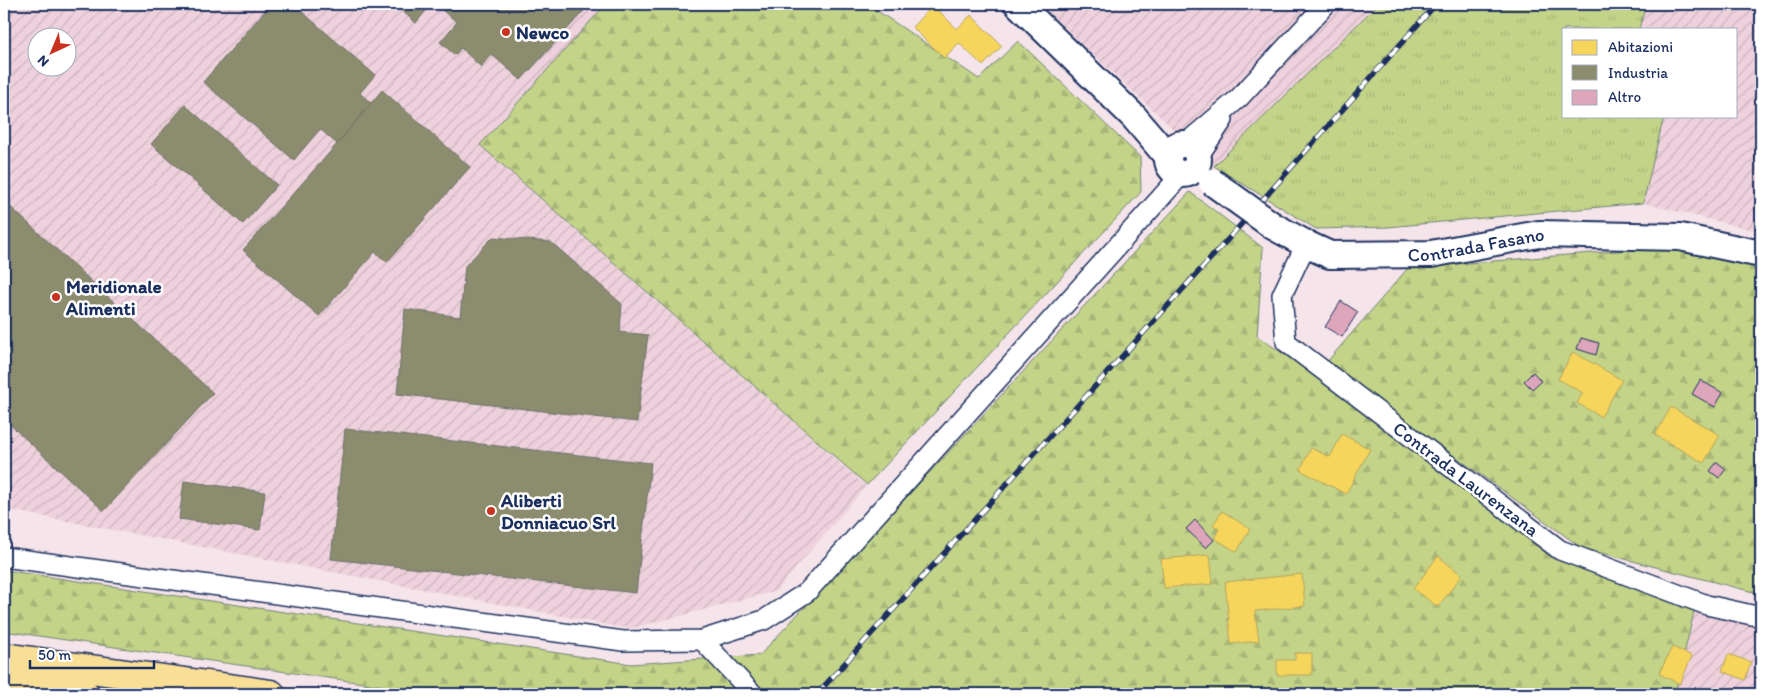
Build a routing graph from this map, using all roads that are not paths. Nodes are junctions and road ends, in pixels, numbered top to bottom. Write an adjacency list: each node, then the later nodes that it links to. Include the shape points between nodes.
1 (1018, 4): 3 (main road, Contrada Fasano)
2 (1326, 4): 3 (street, via 1239,98)
3 (1186, 163): 4 (main road, Contrada Fasano, bridge, via 1273,226); 8 (street, via 1140,220 807,592 764,620)
4 (1306, 244): 5 (main road, Contrada Fasano, via 1330,255 1431,254 1539,234 1680,237); 7 (street, Contrada Laurenzana, via 1282,295 1286,342 1560,550 1707,605)
5 (1761, 254)
6 (4, 556): 8 (street, via 623,641)
7 (1761, 617)
8 (702, 640): 13 (street)
9 (4, 657): 12 (highway)
10 (4, 683): 11 (highway)
11 (85, 694)
12 (271, 694)
13 (753, 694)

